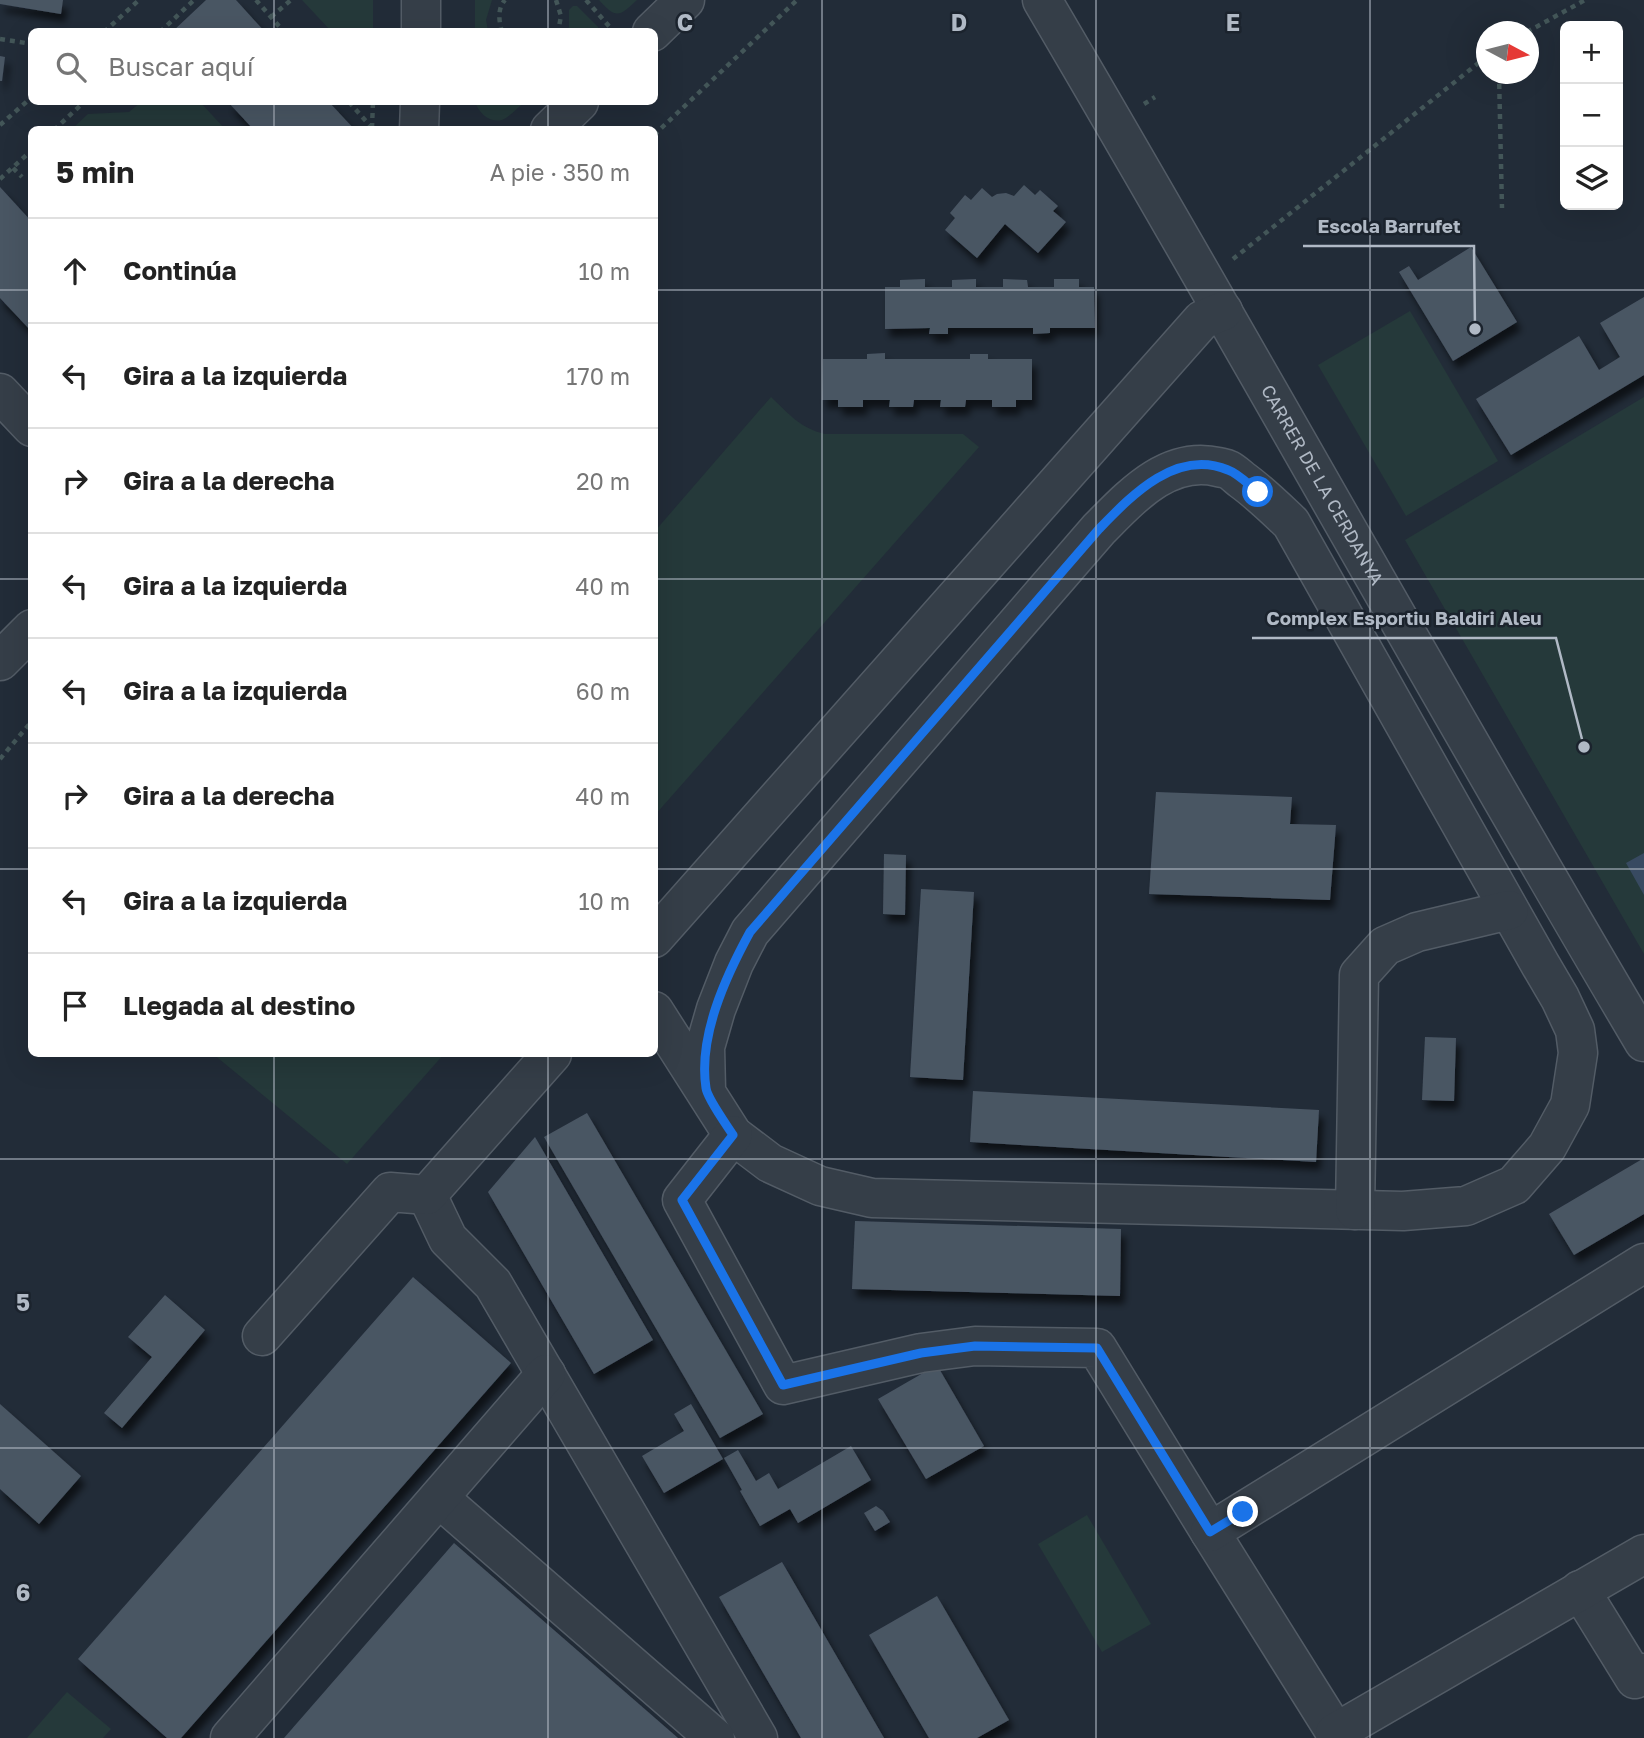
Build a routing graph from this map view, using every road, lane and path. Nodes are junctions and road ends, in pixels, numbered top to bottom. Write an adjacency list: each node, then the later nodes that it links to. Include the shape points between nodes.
1 (139, 0): 15 (path)
2 (194, 0): 16 (path)
3 (256, 0): 13 (path)
4 (291, 0): 13 (path)
5 (421, 0): 18 (street)
6 (505, 0): 19 (path, via 498,20)
7 (556, 0): 20 (path)
8 (586, 0): 21 (path)
9 (685, 0): 22 (street)
10 (797, 0): 39 (path)
11 (1042, 0): 45 (street, CARRER DE LA CERDANYA)
12 (1585, 0): 14 (path)
13 (271, 17): 17 (path)
14 (1539, 25)
15 (108, 28)
16 (164, 28)
17 (281, 28)
18 (421, 28)
19 (501, 28)
20 (559, 28)
21 (610, 28)
22 (656, 28)
23 (0, 39): 24 (path)
24 (28, 43)
25 (1476, 66): 45 (path)
26 (1499, 84): 44 (path)
27 (28, 100): 33 (path)
28 (81, 105): 34 (path)
29 (351, 105): 35 (path)
30 (373, 105): 36 (path)
31 (420, 105): 37 (street)
32 (576, 105): 38 (street)
33 (0, 125)
34 (58, 126)
35 (370, 126)
36 (373, 126)
37 (419, 126)
38 (554, 126)
39 (658, 131)
40 (28, 154): 41 (path)
41 (13, 168): 42 (path); 43 (path)
42 (22, 177)
43 (0, 179)
44 (1503, 208)
45 (1215, 296): 53 (street, via 1202,320); 55 (street, CARRER DE LA CERDANYA)
46 (0, 393): 47 (street)
47 (28, 423)
48 (28, 633): 49 (street)
49 (0, 661)
50 (28, 726): 51 (path)
51 (0, 759)
52 (1509, 910): 57 (street, via 1290,523 1229,470 1206,464 1189,466 1153,480 1099,529 750,932 734,963 705,1047); 60 (street, via 1417,932 1385,946 1359,975); 60 (street, via 1575,1030 1578,1053 1570,1105 1547,1147 1514,1185 1466,1206 1404,1212)
53 (658, 933)
54 (658, 1017): 57 (street)
55 (1644, 1042)
56 (549, 1057): 59 (street)
57 (706, 1090): 58 (street)
58 (733, 1135): 60 (street, via 770,1163 820,1186 872,1198); 65 (street, via 682,1200 783,1385 921,1353 975,1346 1097,1348)
59 (427, 1195): 62 (street, via 390,1192); 63 (street, via 448,1239 493,1284)
60 (1355, 1210)
61 (1644, 1263): 65 (street)
62 (262, 1336)
63 (546, 1374): 64 (street); 72 (street)
64 (439, 1498): 70 (street); 71 (street)
65 (1210, 1532): 69 (street)
66 (1644, 1553): 67 (street)
67 (1580, 1590): 68 (street, via 1635,1679); 69 (street)
68 (1644, 1673)
69 (1337, 1735)
70 (230, 1738)
71 (715, 1738)
72 (758, 1738)

